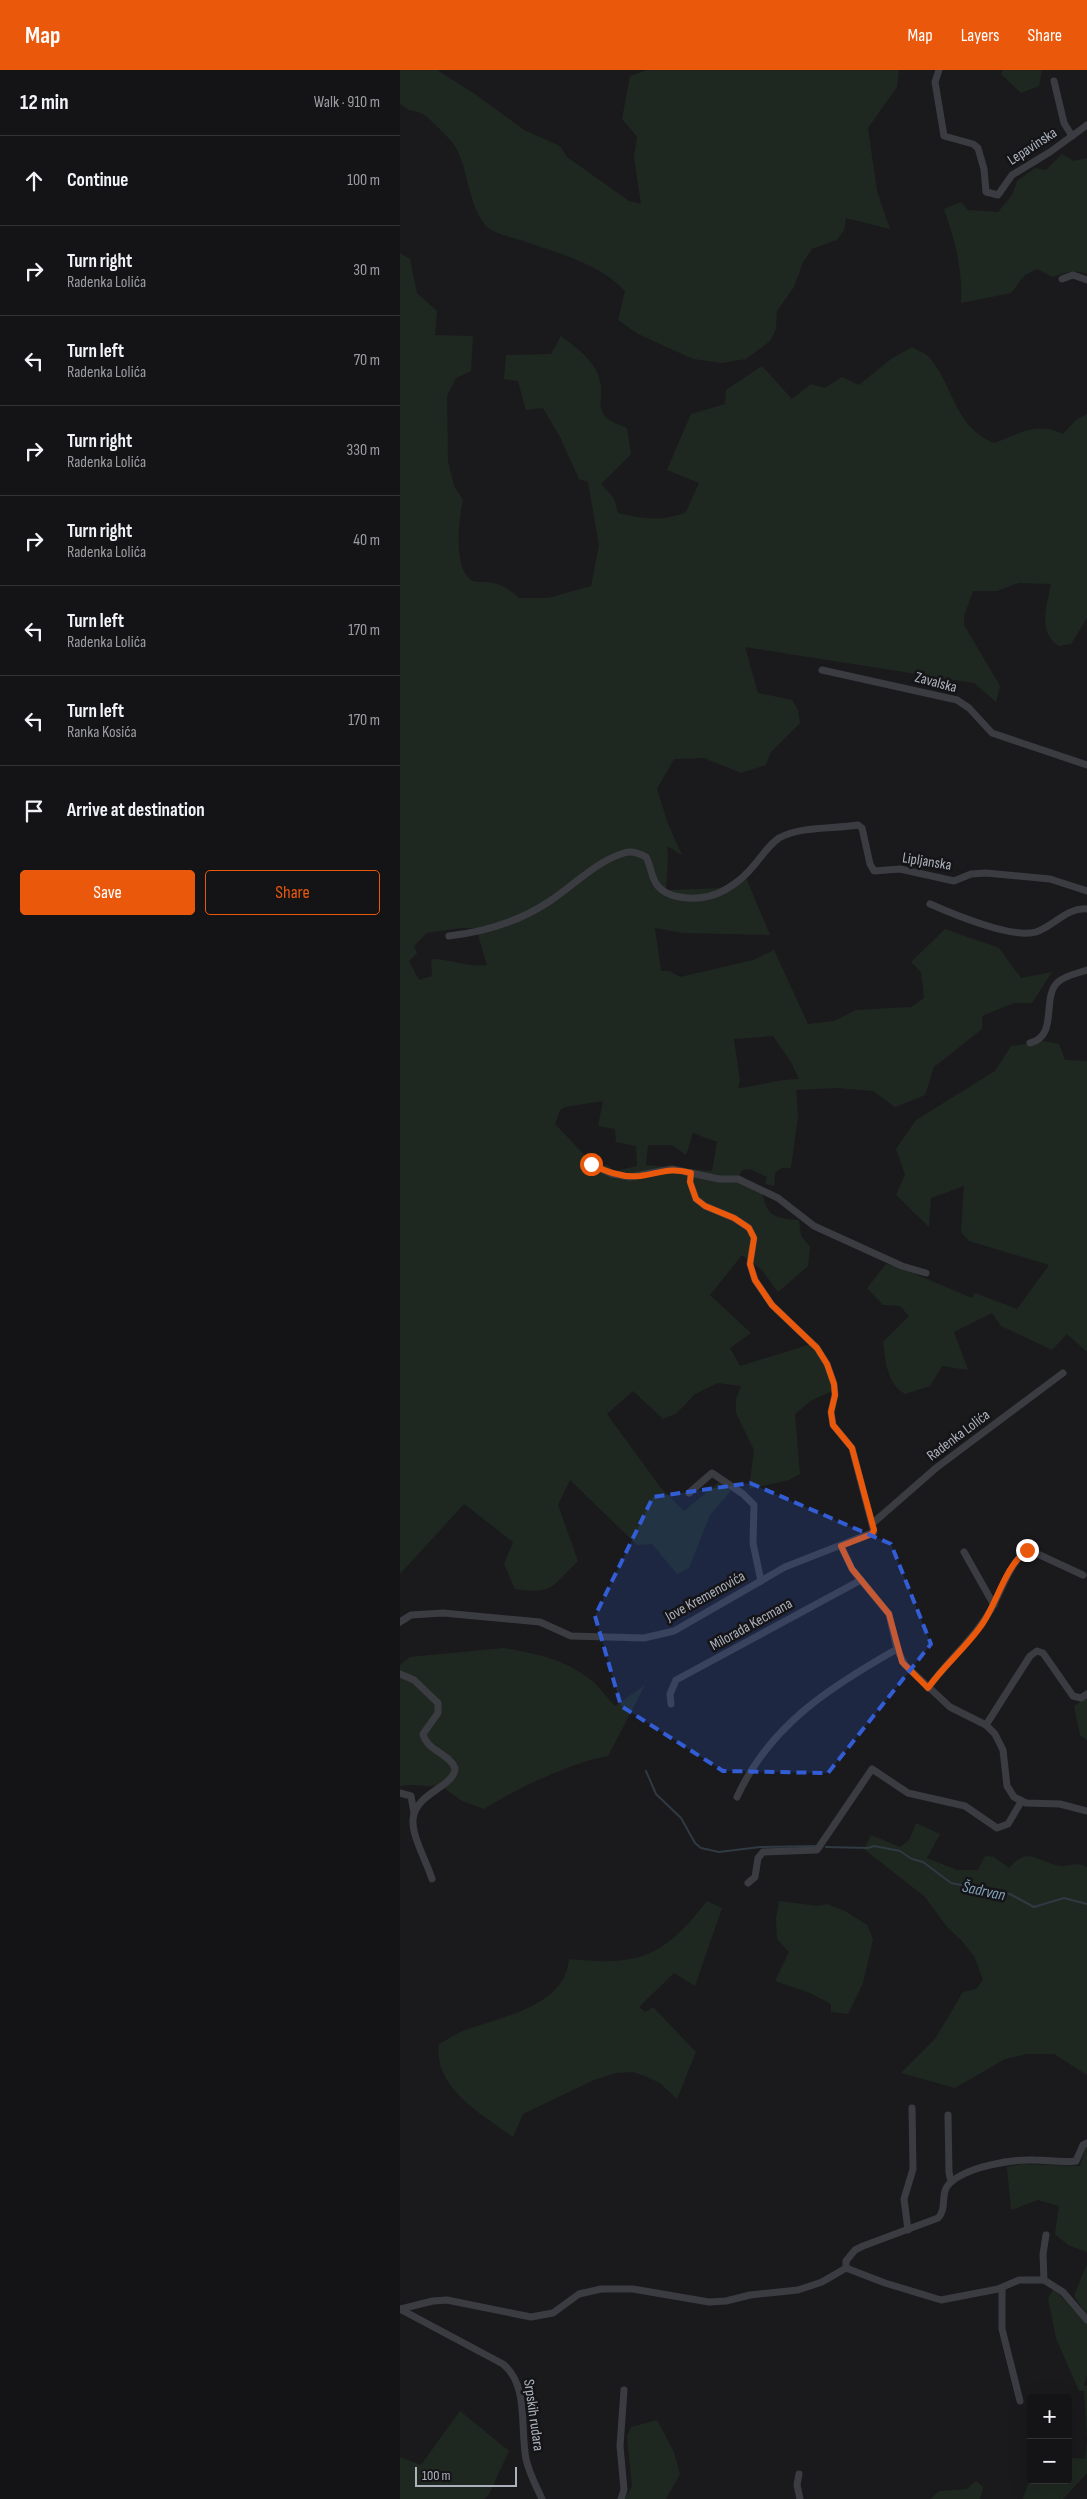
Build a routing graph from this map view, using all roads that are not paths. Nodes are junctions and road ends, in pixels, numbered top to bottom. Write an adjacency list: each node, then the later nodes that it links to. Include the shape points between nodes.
1 (939, 70): 4 (street, Lepavinska, via 935,82 941,131 948,138 965,141 978,148 986,192 998,194 1012,175)
2 (1054, 81): 4 (street, Lepavinska, via 1064,124)
3 (1087, 125): 4 (street, Lepavinska)
4 (1072, 136)
5 (1062, 279): 6 (street, via 1073,275)
6 (1087, 280)
7 (822, 670): 8 (street, Zavalska, via 957,700 992,733)
8 (1087, 765)
9 (1087, 891): 12 (street, Lipljanska, via 1041,878 986,873 971,874 954,881 900,869 874,871 862,828 858,825 791,833 770,846 727,890 708,896 676,897 661,890 646,857 626,852 597,867 533,910 485,930)
10 (930, 904): 11 (street, via 1019,934 1037,932 1076,909)
11 (1087, 909)
12 (449, 936)
13 (1087, 970): 14 (street, via 1056,983 1044,1032 1038,1040)
14 (1030, 1042)
15 (591, 1164): 16 (street, via 612,1174 630,1177 665,1169)
16 (691, 1173): 17 (street, via 738,1179 754,1185 778,1198 814,1226 902,1266); 20 (street, via 690,1182 696,1199 749,1228 754,1238 750,1264 755,1280 772,1305 817,1348 827,1364 834,1384 833,1425 852,1448)
17 (926, 1273)
18 (1063, 1373): 20 (street, Radenka Lolića, via 936,1468)
19 (689, 1493): 25 (street, via 712,1473 752,1502 756,1510 753,1543)
20 (873, 1523): 21 (street, Radenka Lolića, via 872,1534)
21 (841, 1546): 24 (street); 25 (street, Jove Kremenovića, via 792,1564)
22 (964, 1552): 26 (street)
23 (1083, 1575): 26 (street, via 1027,1550 1012,1568)
24 (861, 1580): 28 (street, via 889,1614); 32 (street, Milorada Kecmana, via 676,1680 670,1694)
25 (761, 1581): 27 (street, Jove Kremenovića, via 674,1631 644,1638 571,1636 540,1622 443,1613 411,1615)
26 (994, 1605): 30 (street, via 978,1630)
27 (400, 1622)
28 (897, 1650): 30 (street, via 905,1665); 35 (street, via 845,1679 788,1726 750,1770)
29 (400, 1674): 38 (street, via 414,1680 436,1700 438,1713 424,1731 424,1739 451,1762 455,1771 451,1779 424,1798)
30 (928, 1688): 33 (street, via 950,1707)
31 (1087, 1694): 33 (street, via 1080,1698 1073,1696 1043,1653 1037,1651 1030,1656)
32 (671, 1704)
33 (986, 1725): 36 (street, via 1003,1750 1009,1790)
34 (400, 1793): 38 (street, via 412,1796)
35 (737, 1797)
36 (1021, 1802): 37 (street, via 1060,1804); 40 (street, via 1008,1824 997,1828 965,1806 908,1793 872,1769 817,1850 762,1852 755,1877)
37 (1087, 1811)
38 (414, 1816): 39 (street, via 416,1836)
39 (432, 1879)
40 (748, 1883)
41 (912, 2108): 45 (street, via 913,2169 904,2199)
42 (948, 2115): 44 (street)
43 (1085, 2144): 44 (street, via 1076,2161 1017,2160 976,2170)
44 (951, 2182): 45 (street, via 944,2193 940,2216)
45 (908, 2230): 47 (street, via 855,2250 846,2261)
46 (1046, 2234): 48 (street)
47 (846, 2268): 49 (street, via 885,2284 941,2300); 50 (street, via 822,2282 798,2290 726,2301 709,2302 633,2289 601,2289 580,2294 553,2313 531,2316 447,2300)
48 (1044, 2280): 49 (street, via 1019,2280); 51 (street, via 1063,2292)
49 (1002, 2288): 53 (street, via 1002,2329)
50 (400, 2309): 55 (street, Srpskih rudara, via 512,2371 518,2385 526,2458)
51 (1087, 2320)
52 (624, 2390): 56 (street, via 620,2446 624,2490)
53 (1020, 2401)
54 (799, 2474): 57 (street)
55 (542, 2499)
56 (621, 2499)
57 (800, 2499)

